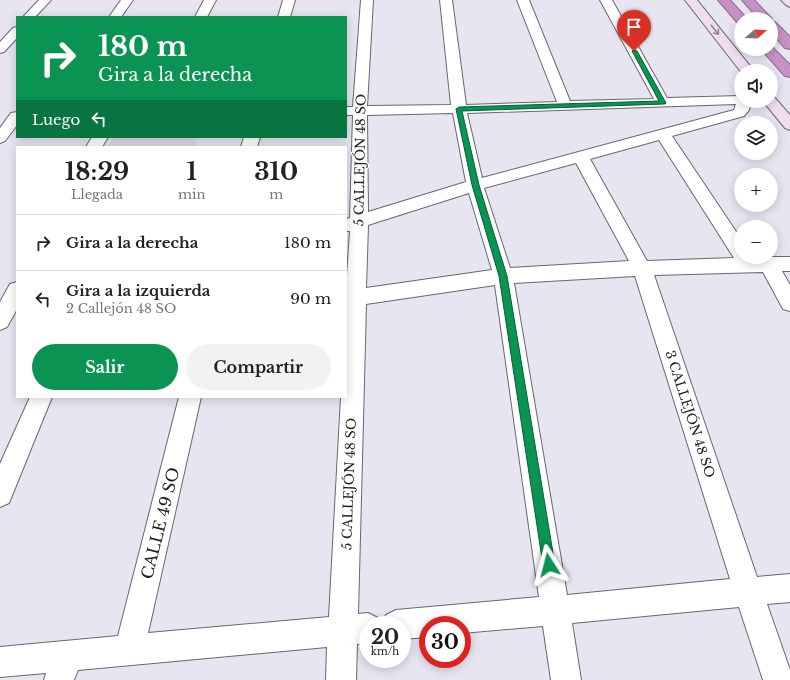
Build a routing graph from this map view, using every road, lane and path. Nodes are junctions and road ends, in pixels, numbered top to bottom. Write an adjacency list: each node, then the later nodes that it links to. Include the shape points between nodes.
1 (45, 0): 16 (street)
2 (127, 0): 17 (street)
3 (210, 0): 18 (street)
4 (289, 0): 19 (street)
5 (367, 0): 33 (street, 5 CALLEJÓN 48 SO)
6 (446, 0): 32 (street)
7 (523, 0): 29 (street)
8 (606, 0): 28 (street)
9 (691, 0): 25 (street, one-way to 25)
10 (724, 0): 14 (highway)
11 (748, 0): 15 (highway)
12 (787, 0): 13 (street)
13 (790, 3)
14 (735, 12)
15 (759, 12)
16 (30, 16)
17 (116, 16)
18 (202, 16)
19 (284, 16)
20 (16, 32): 23 (street)
21 (778, 32): 22 (highway)
22 (790, 45)
23 (0, 50)
24 (774, 56): 26 (highway)
25 (741, 64)
26 (789, 73)
27 (734, 101): 28 (street)
28 (663, 103): 29 (street)
29 (565, 105): 32 (street)
30 (742, 108): 37 (street, via 739,113)
31 (776, 108): 36 (street)
32 (459, 109): 33 (street); 40 (street)
33 (353, 111): 41 (street, 5 CALLEJÓN 48 SO)
34 (0, 116): 35 (street)
35 (16, 116): 38 (street)
36 (790, 125)
37 (663, 134): 39 (street); 42 (street)
38 (0, 138)
39 (581, 157): 40 (street); 47 (street, 3 CALLEJÓN 48 SO)
40 (475, 185): 41 (street); 48 (street)
41 (352, 224): 50 (street, 5 CALLEJÓN 48 SO)
42 (734, 243)
43 (734, 259): 47 (street)
44 (768, 264): 51 (street)
45 (778, 264): 46 (street)
46 (790, 264)
47 (642, 268): 48 (street); 57 (street, 3 CALLEJÓN 48 SO)
48 (503, 276): 50 (street); 58 (street)
49 (16, 293): 52 (street)
50 (351, 299): 60 (street, 5 CALLEJÓN 48 SO)
51 (790, 303)
52 (7, 318)
53 (41, 398): 55 (street)
54 (190, 398): 61 (street, CALLE 49 SO)
55 (0, 494)
56 (790, 588): 57 (street)
57 (748, 592): 58 (street); 66 (street, 3 CALLEJÓN 48 SO)
58 (556, 611): 59 (street); 65 (street)
59 (411, 624)
60 (356, 629): 61 (street); 64 (street, 5 CALLEJÓN 48 SO)
61 (129, 650): 63 (street)
62 (0, 662): 63 (street)
63 (63, 668)
64 (341, 680)
65 (566, 680)
66 (778, 680)

